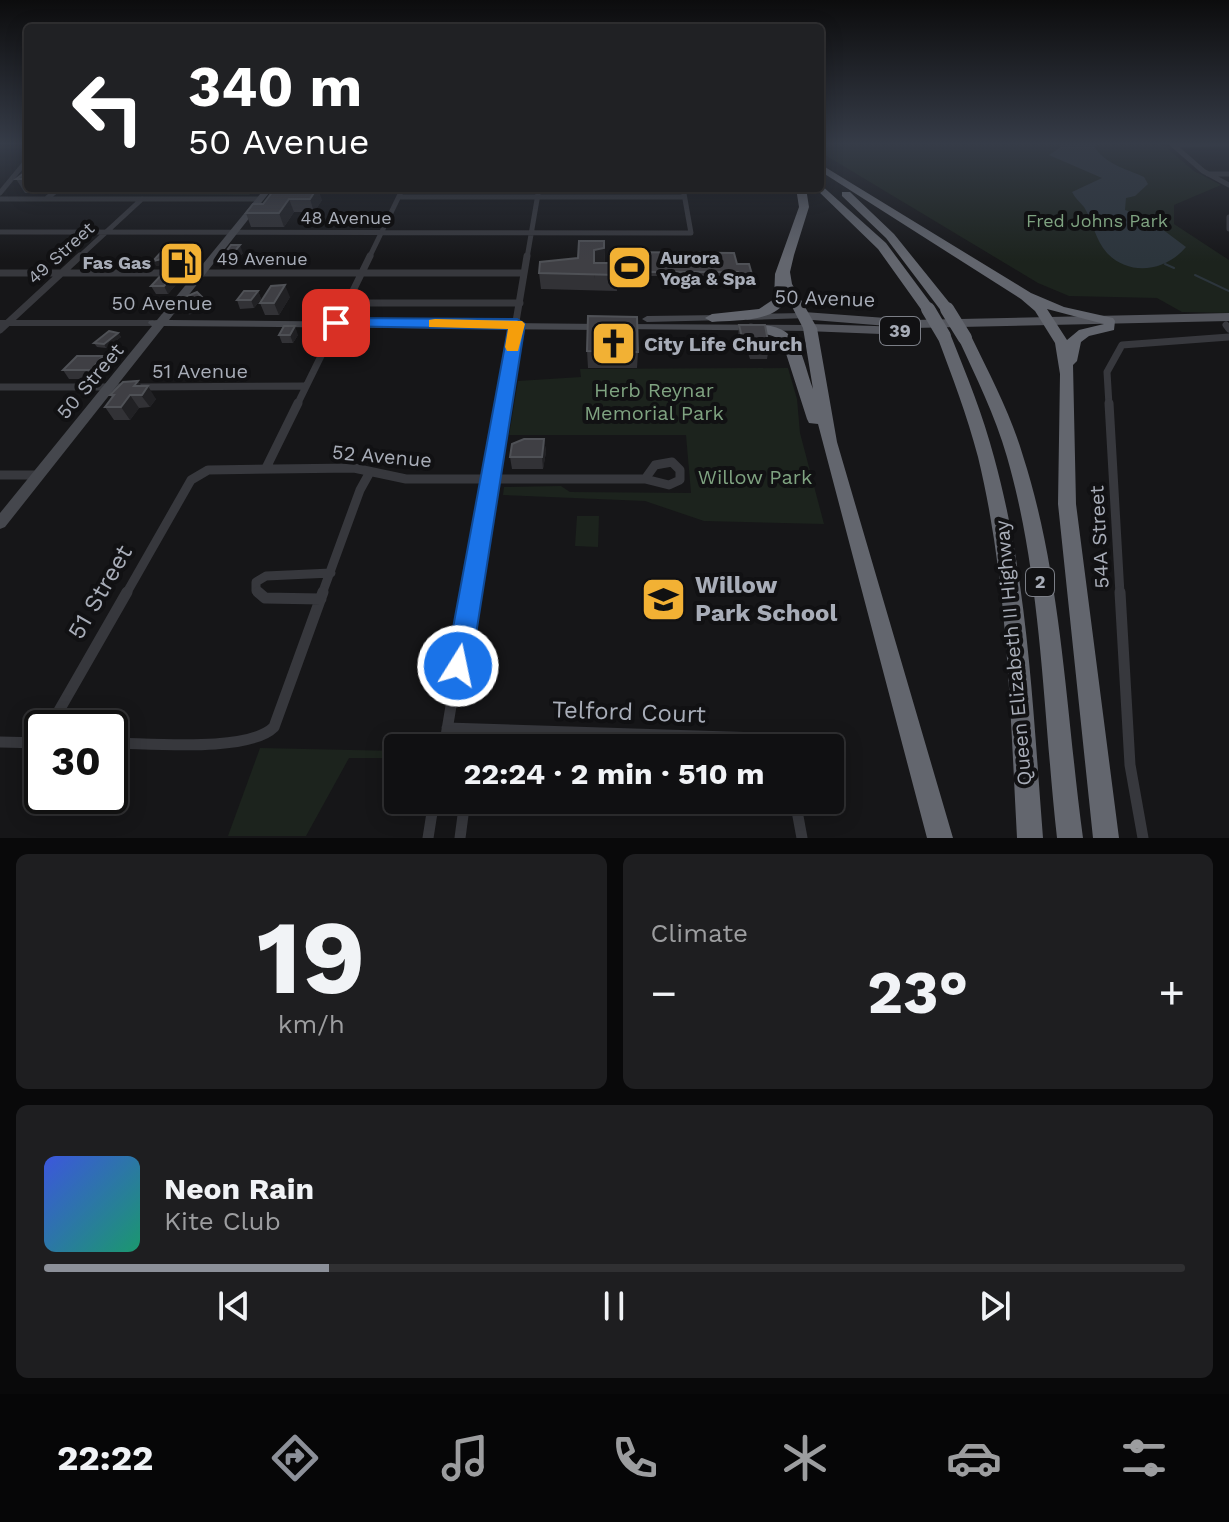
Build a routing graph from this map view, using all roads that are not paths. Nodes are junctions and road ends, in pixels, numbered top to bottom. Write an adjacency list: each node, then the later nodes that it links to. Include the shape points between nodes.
1 (830, 183): 77 (highway, Queen Elizabeth II Highway / 2, bridge, via 890,236 947,309 1005,429 1037,558)
2 (846, 183): 30 (highway)
3 (824, 191): 76 (highway, Queen Elizabeth II Highway / 2, bridge, via 882,246 928,309 969,394 999,505 1009,569)
4 (55, 192): 14 (street)
5 (263, 192): 16 (main road, 50 Street)
6 (401, 192): 11 (street)
7 (539, 192): 12 (street)
8 (683, 192): 13 (street)
9 (802, 192): 24 (highway, via 804,207)
10 (0, 196): 14 (street)
11 (399, 197): 12 (street); 22 (street)
12 (538, 197): 13 (street); 23 (street)
13 (684, 197): 23 (street, 48 Avenue, via 691,233)
14 (46, 199): 15 (street)
15 (143, 199): 16 (street); 21 (street, 49 Street)
16 (257, 199): 19 (main road, 50 Street)
17 (1229, 217): 18 (street)
18 (1229, 229)
19 (231, 231): 21 (street, 48 Avenue); 22 (street, 48 Avenue); 25 (main road, 50 Street)
20 (0, 232): 21 (street, 48 Avenue)
21 (108, 232): 27 (street, 49 Street)
22 (381, 232): 23 (street, 48 Avenue); 28 (street)
23 (532, 232): 29 (street)
24 (788, 253): 33 (highway, via 777,306 762,313); 35 (highway, via 786,284)
25 (198, 272): 27 (street, 49 Avenue); 28 (street, 49 Avenue); 36 (main road, 50 Street)
26 (0, 273): 27 (street, 49 Avenue)
27 (61, 273): 40 (street, 49 Street)
28 (361, 273): 29 (street, 49 Avenue); 31 (street)
29 (524, 273): 32 (street)
30 (1026, 296): 39 (highway); 41 (highway)
31 (346, 303): 32 (street); 37 (street)
32 (520, 303): 38 (street)
33 (712, 318): 34 (main road, 50 Avenue); 35 (main road, 50 Avenue / 39)
34 (687, 322): 38 (main road, 50 Avenue); 42 (main road, 50 Avenue)
35 (807, 322): 41 (main road, 50 Avenue / 39); 41 (main road, 50 Avenue / 39, via 991,331); 42 (main road, 50 Avenue / 39); 58 (highway, via 829,442)
36 (158, 323): 37 (main road, 50 Avenue); 40 (street, 50 Avenue); 47 (main road, 50 Street)
37 (336, 323): 38 (main road, 50 Avenue); 45 (street)
38 (517, 324): 54 (street)
39 (1109, 324): 41 (main road, 50 Avenue / 39); 43 (main road, 50 Avenue / 39); 44 (highway, via 1074,340)
40 (3, 325)
41 (1052, 326): 44 (highway, via 1062,343)
42 (745, 327): 58 (highway, via 776,330 792,346)
43 (1228, 327): 79 (street, 54A Street, via 1122,345 1107,372 1130,765)
44 (1067, 374): 78 (highway, via 1067,504)
45 (304, 386): 47 (street, 51 Avenue); 48 (street)
46 (0, 387): 47 (street, 51 Avenue)
47 (106, 387): 51 (main road, 50 Street)
48 (266, 468): 49 (street, 52 Avenue); 53 (street, 52 Avenue, via 208,470)
49 (370, 472): 54 (street, 52 Avenue, via 406,479); 57 (street)
50 (0, 475): 51 (street)
51 (34, 475): 55 (main road, 50 Street); 56 (main road, 50 Street)
52 (645, 479): 54 (street, 52 Avenue)
53 (191, 480): 60 (street, 51 Street)
54 (491, 480): 61 (street)
55 (0, 510)
56 (0, 523)
57 (331, 573): 59 (street); 59 (street, via 266,576 256,582 256,591 265,598)
58 (871, 590): 75 (highway)
59 (321, 599): 68 (street, via 281,716 265,736 243,743)
60 (59, 710)
61 (447, 728): 62 (street, Telford Court); 63 (street)
62 (475, 729): 64 (street); 65 (street, Telford Court)
63 (446, 734)
64 (474, 734)
65 (633, 734)
66 (0, 742): 67 (street)
67 (24, 742)
68 (128, 743)
69 (432, 814): 72 (street)
70 (463, 814): 73 (street)
71 (798, 814): 74 (street)
72 (428, 838)
73 (460, 838)
74 (802, 838)
75 (940, 838)
76 (1030, 838)
77 (1070, 838)
78 (1106, 838)
79 (1143, 838)

